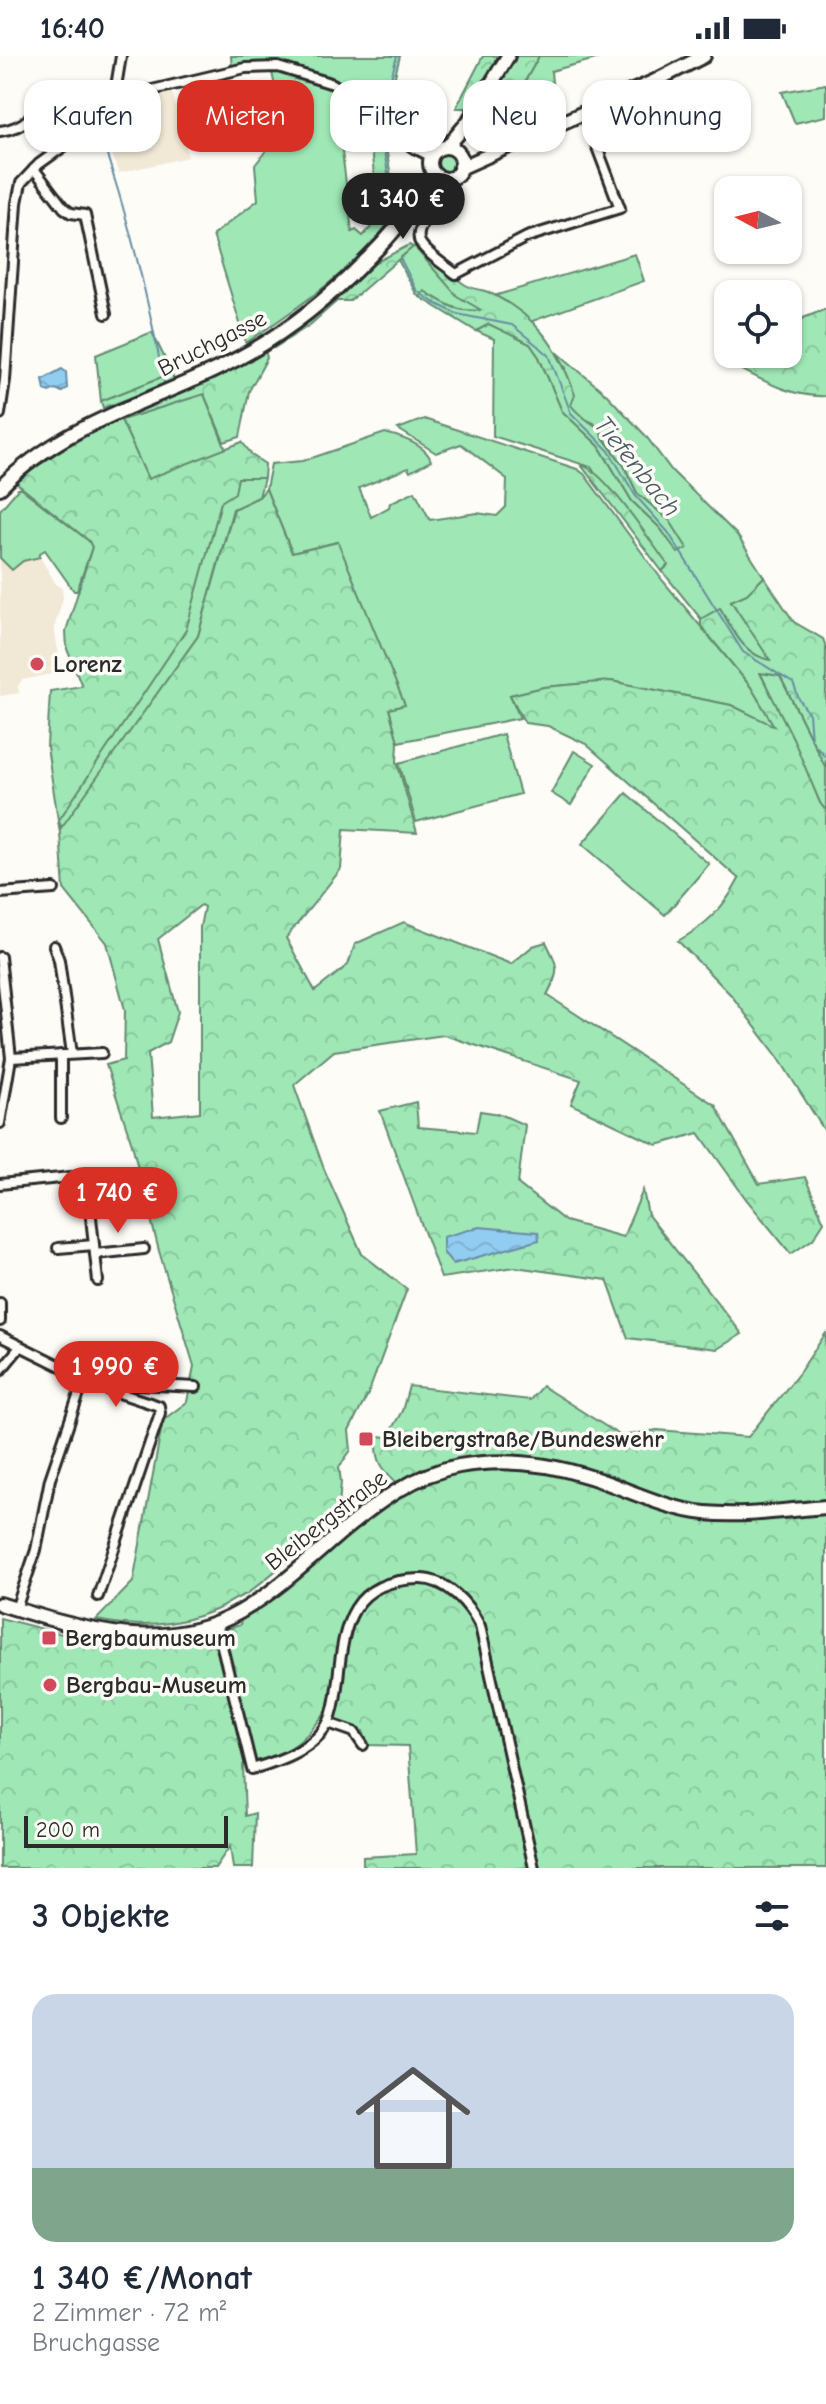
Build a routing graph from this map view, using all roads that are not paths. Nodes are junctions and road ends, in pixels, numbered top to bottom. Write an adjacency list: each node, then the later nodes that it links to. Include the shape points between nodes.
1 (121, 56): 4 (street)
2 (508, 56): 12 (main road, Bruchgasse)
3 (704, 56): 5 (main road)
4 (117, 80)
5 (653, 80)
6 (161, 88): 12 (street, via 245,68 278,67 333,84 412,147)
7 (582, 114): 12 (main road, via 486,157)
8 (24, 123): 9 (street)
9 (0, 131)
10 (57, 152): 13 (street)
11 (599, 152): 12 (street, via 620,208 527,237 456,274 418,237 448,192)
12 (448, 163): 16 (main road, Bruchgasse, via 355,271 283,331 215,371 74,431)
13 (34, 169): 14 (street, via 64,208 85,215); 15 (street, via 21,183 17,203)
14 (106, 314)
15 (0, 414)
16 (0, 488)
17 (54, 889): 18 (street)
18 (0, 893)
19 (54, 946): 22 (street)
20 (0, 957): 24 (street)
21 (102, 1053): 22 (street)
22 (72, 1054): 23 (street)
23 (61, 1055): 24 (street); 26 (street)
24 (11, 1058): 25 (street)
25 (4, 1083): 27 (street)
26 (61, 1118)
27 (0, 1123)
28 (0, 1184): 30 (street, via 81,1179 88,1190)
29 (58, 1248): 30 (street)
30 (94, 1249): 31 (street); 32 (street)
31 (144, 1249)
32 (98, 1281)
33 (0, 1303): 34 (street)
34 (0, 1321)
35 (0, 1336): 36 (street)
36 (20, 1347): 37 (street); 38 (street)
37 (0, 1371)
38 (88, 1380): 39 (street); 41 (street, via 159,1406 160,1413); 43 (street, via 50,1479 36,1550)
39 (196, 1387)
40 (826, 1507): 44 (main road, Bleibergstraße, via 705,1513 547,1465 515,1461 459,1466 387,1496 265,1595)
41 (98, 1596)
42 (0, 1604): 43 (main road, Bleibergstraße)
43 (16, 1609): 44 (main road, Bleibergstraße, via 91,1629 152,1637)
44 (216, 1622): 45 (street, via 252,1769 289,1756)
45 (328, 1723): 46 (street, via 354,1732); 47 (street, via 343,1632 366,1595 389,1583 425,1579 457,1594 480,1626)
46 (363, 1745)
47 (534, 1868)

